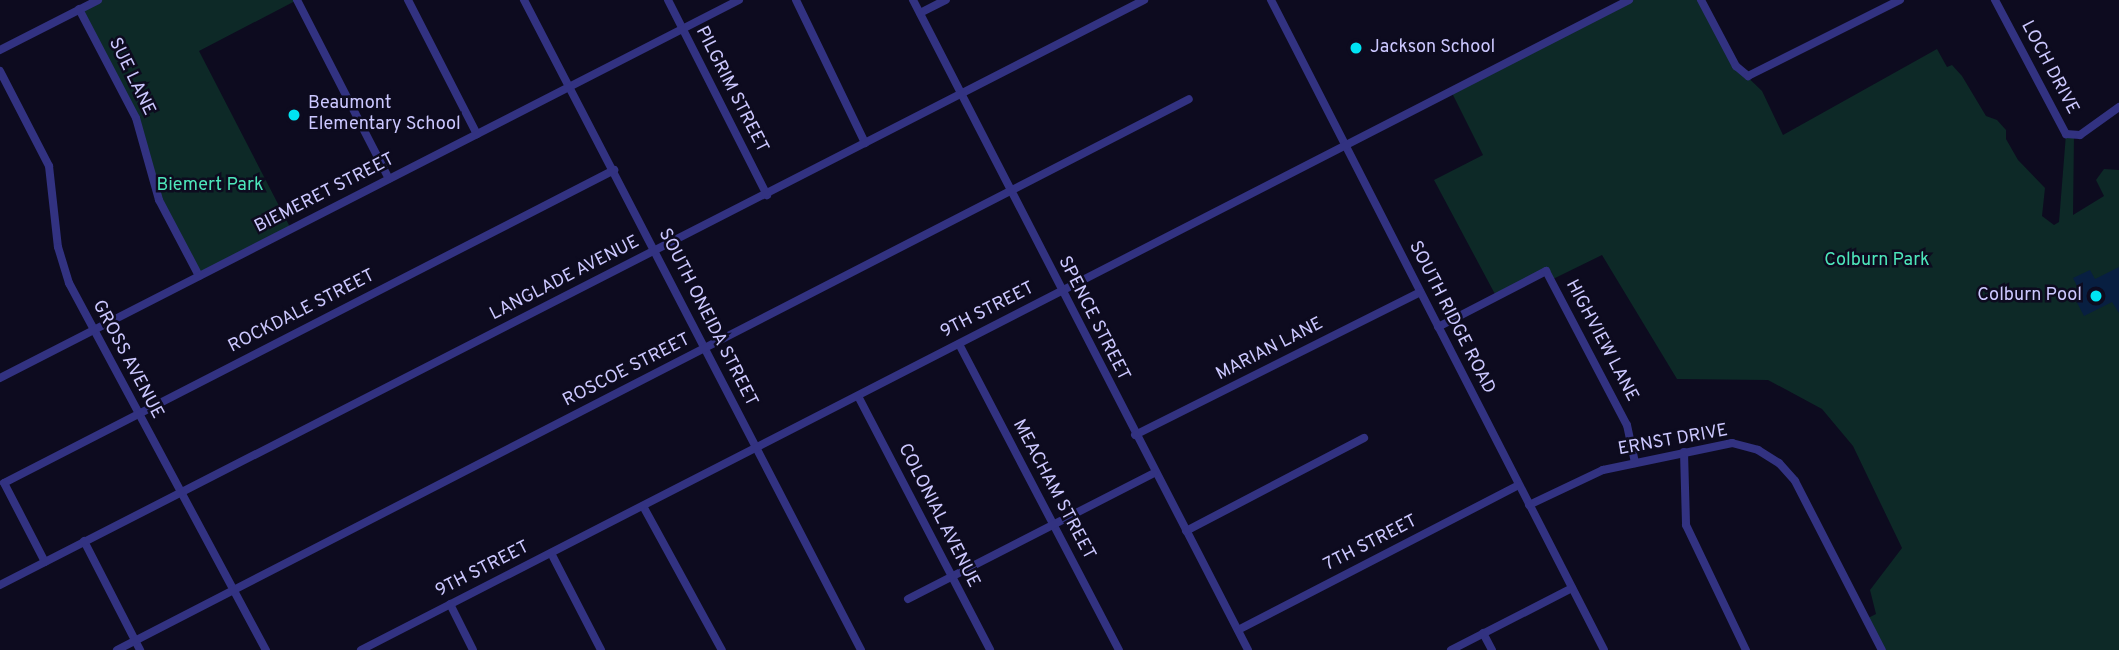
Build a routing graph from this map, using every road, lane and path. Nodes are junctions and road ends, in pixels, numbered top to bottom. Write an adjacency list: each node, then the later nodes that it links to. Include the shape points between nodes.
1 (98, 0): 16 (street)
2 (297, 0): 29 (street)
3 (408, 0): 25 (street)
4 (524, 0): 21 (street, SOUTH ONEIDA STREET)
5 (668, 0): 18 (street, PILGRIM STREET)
6 (739, 0): 18 (street, BIEMERET STREET)
7 (796, 0): 26 (street)
8 (913, 0): 17 (street, SPENCE STREET)
9 (946, 0): 17 (street)
10 (1144, 0): 22 (street, LANGLADE AVENUE)
11 (1271, 0): 27 (street, SOUTH RIDGE ROAD)
12 (1629, 0): 27 (street, 9TH STREET)
13 (1701, 0): 14 (street, via 1736,66 1748,76)
14 (1900, 0)
15 (1995, 0): 24 (street, LOCH DRIVE, via 2066,134 2080,135)
16 (79, 9): 19 (street); 33 (street, SUE LANE, via 136,118 159,201)
17 (920, 13): 22 (street, SPENCE STREET)
18 (682, 29): 21 (street, BIEMERET STREET); 31 (street, PILGRIM STREET)
19 (0, 50)
20 (0, 71): 37 (street, GROSS AVENUE, via 49,166 58,247 69,283)
21 (570, 86): 25 (street, BIEMERET STREET); 28 (street, SOUTH ONEIDA STREET)
22 (961, 94): 26 (street, LANGLADE AVENUE); 30 (street, SPENCE STREET)
23 (1189, 99): 30 (street, ROSCOE STREET)
24 (2119, 107)
25 (477, 134): 29 (street, BIEMERET STREET)
26 (864, 143): 31 (street, LANGLADE AVENUE)
27 (1345, 146): 34 (street, 9TH STREET); 35 (street, SOUTH RIDGE ROAD)
28 (614, 170): 32 (street, SOUTH ONEIDA STREET); 42 (street, ROCKDALE STREET)
29 (389, 179): 33 (street, BIEMERET STREET)
30 (1011, 191): 34 (street, SPENCE STREET); 39 (street, ROSCOE STREET)
31 (767, 195): 32 (street, LANGLADE AVENUE)
32 (656, 251): 39 (street, SOUTH ONEIDA STREET); 50 (street, LANGLADE AVENUE)
33 (199, 276): 37 (street, BIEMERET STREET)
34 (1062, 291): 38 (street, 9TH STREET); 43 (street, SPENCE STREET)
35 (1420, 292): 36 (street, SOUTH RIDGE ROAD); 43 (street, MARIAN LANE)
36 (1438, 327): 47 (street, HIGHVIEW LANE, via 1546,271 1627,425); 49 (street, SOUTH RIDGE ROAD)
37 (93, 331): 40 (street, BIEMERET STREET); 42 (street, GROSS AVENUE)
38 (959, 344): 41 (street, 9TH STREET); 53 (street, MEACHAM STREET)
39 (705, 348): 45 (street, SOUTH ONEIDA STREET); 61 (street, ROSCOE STREET)
40 (1, 375)
41 (858, 396): 45 (street, 9TH STREET); 58 (street, COLONIAL AVENUE)
42 (138, 414): 50 (street, GROSS AVENUE); 57 (street, ROCKDALE STREET, via 4,483)
43 (1135, 435): 48 (street, SPENCE STREET)
44 (1364, 438): 54 (street)
45 (756, 448): 52 (street, 9TH STREET); 74 (street, SOUTH ONEIDA STREET)
46 (1684, 452): 47 (street, ERNST DRIVE); 81 (street, via 1686,525); 82 (street, ERNST DRIVE, via 1732,443 1758,450 1779,463 1795,481)
47 (1635, 463): 51 (street, ERNST DRIVE, via 1579,479)
48 (1154, 473): 53 (street); 54 (street, SPENCE STREET)
49 (1519, 485): 51 (street, SOUTH RIDGE ROAD); 64 (street, 7TH STREET)
50 (180, 492): 55 (street, LANGLADE AVENUE); 61 (street, GROSS AVENUE)
51 (1529, 505): 60 (street, SOUTH RIDGE ROAD)
52 (643, 506): 56 (street, 9TH STREET); 73 (street)
53 (1054, 525): 58 (street); 76 (street, MEACHAM STREET)
54 (1186, 531): 64 (street, SPENCE STREET)
55 (84, 541): 57 (street, LANGLADE AVENUE); 66 (street)
56 (551, 553): 63 (street, 9TH STREET); 72 (street)
57 (45, 562): 59 (street, LANGLADE AVENUE)
58 (952, 577): 62 (street); 75 (street, COLONIAL AVENUE)
59 (0, 585)
60 (1572, 588): 65 (street); 80 (street, SOUTH RIDGE ROAD)
61 (233, 590): 66 (street, ROSCOE STREET); 70 (street, GROSS AVENUE)
62 (908, 599)
63 (450, 604): 67 (street, 9TH STREET); 71 (street)
64 (1238, 630): 77 (street, SPENCE STREET)
65 (1483, 633): 78 (street); 79 (street)
66 (135, 641): 68 (street, ROSCOE STREET); 69 (street)
67 (365, 649)
68 (117, 650)
69 (140, 650)
70 (266, 650)
71 (473, 650)
72 (601, 650)
73 (722, 650)
74 (861, 650)
75 (989, 650)
76 (1119, 650)
77 (1248, 650)
78 (1451, 650)
79 (1492, 650)
80 (1604, 650)
81 (1746, 650)
82 (1882, 650)

